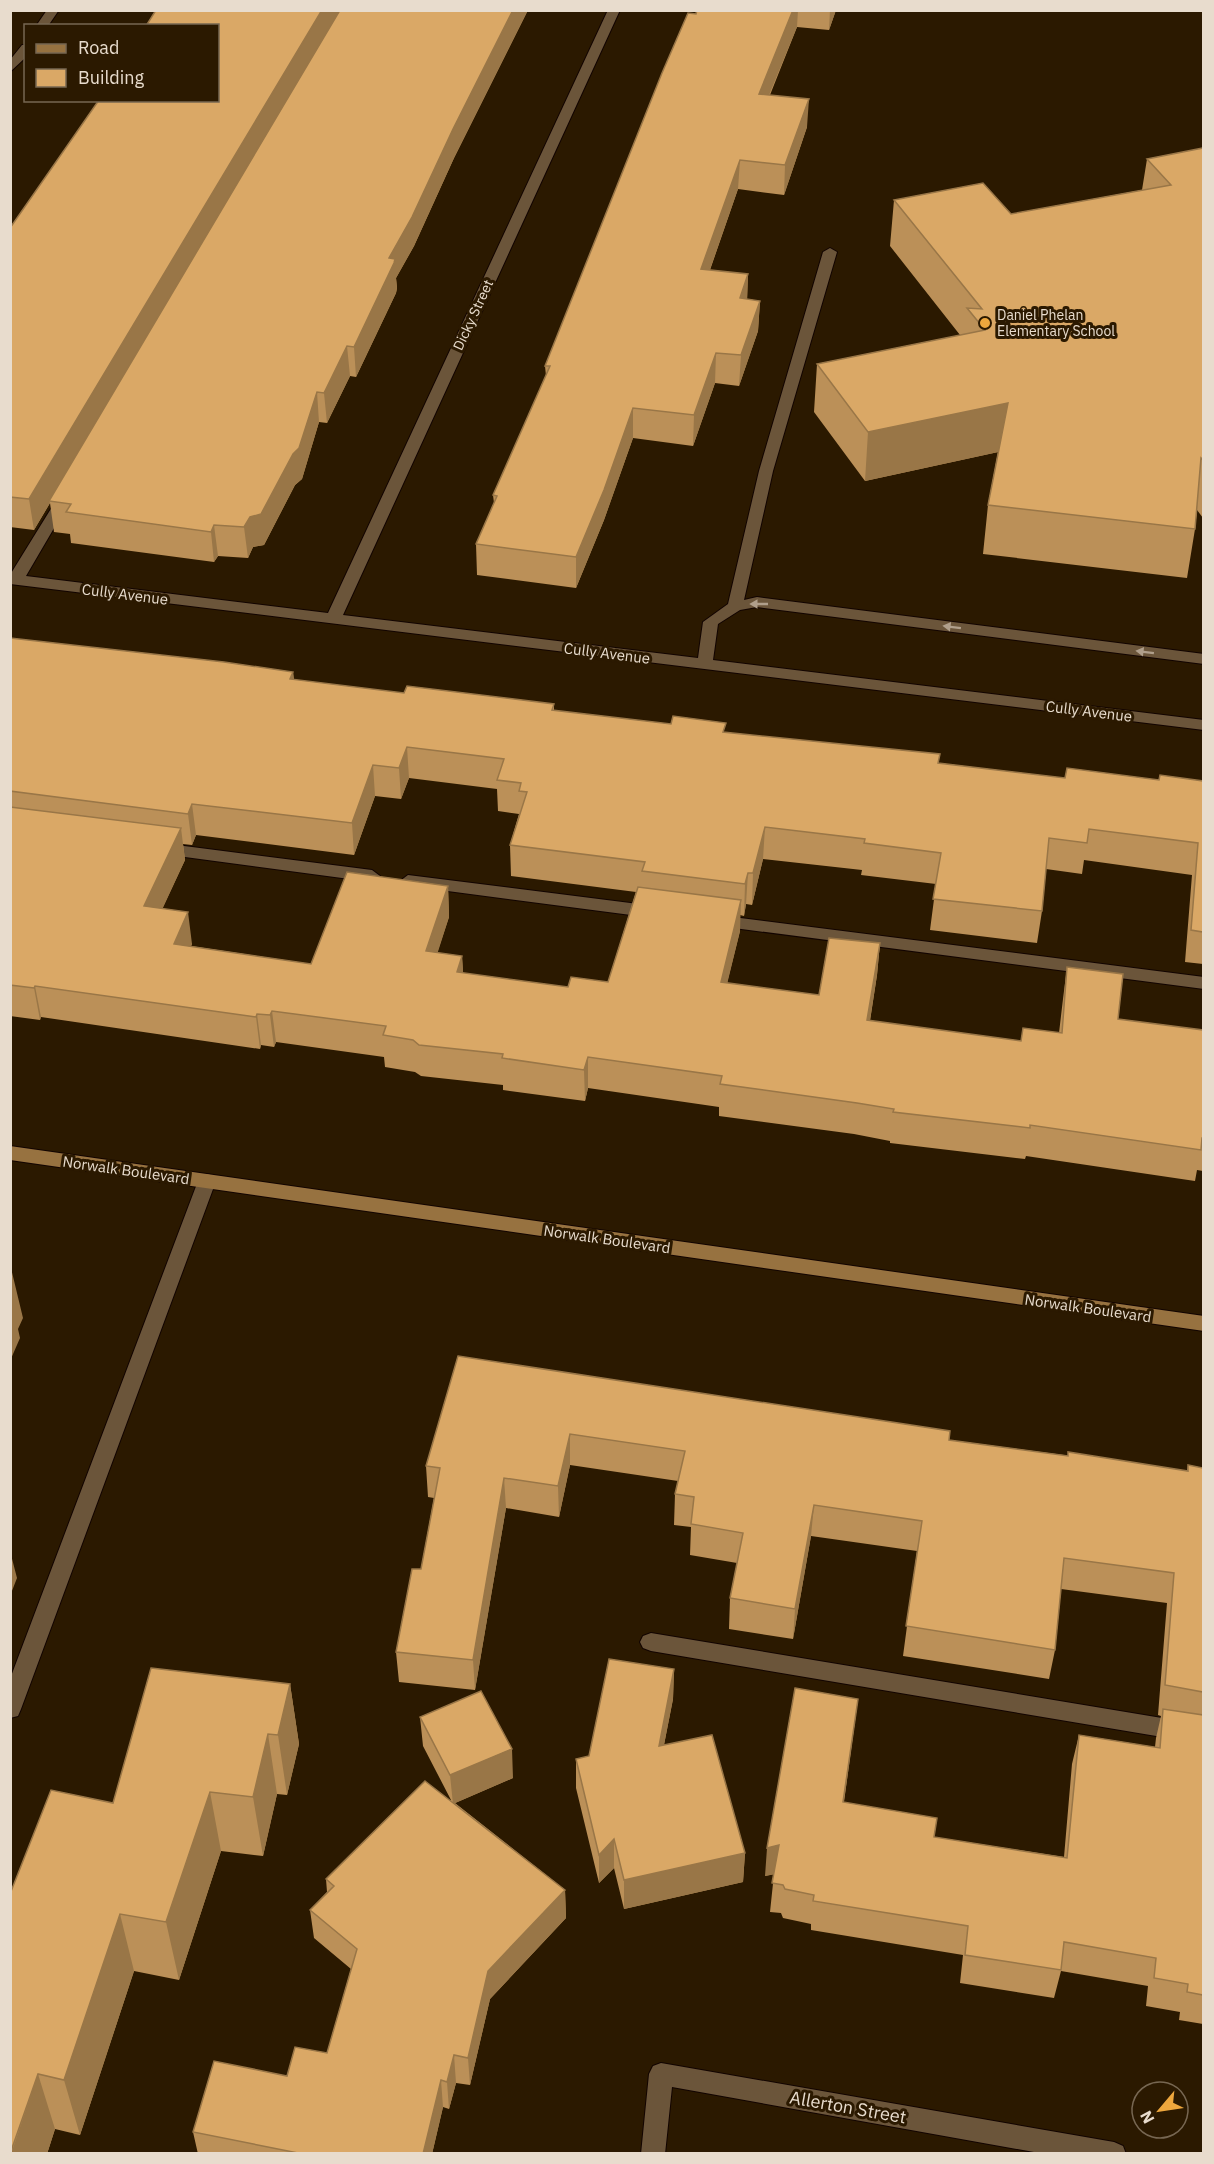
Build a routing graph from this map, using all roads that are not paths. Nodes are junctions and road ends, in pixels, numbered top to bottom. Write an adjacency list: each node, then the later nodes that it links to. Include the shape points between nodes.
1 (52, 10): 3 (street)
2 (614, 10): 10 (street, Dicky Street)
3 (43, 24)
4 (24, 51): 5 (street)
5 (10, 69)
6 (830, 252): 9 (street, via 766,471)
7 (70, 488): 8 (street)
8 (13, 580): 10 (street, Cully Avenue)
9 (735, 606): 11 (street, one-way to 9, via 757,602); 12 (street, via 711,622)
10 (333, 620): 12 (street, Cully Avenue)
11 (1203, 659)
12 (705, 665): 13 (street, Cully Avenue)
13 (1203, 725)
14 (140, 846): 15 (street)
15 (672, 915)
16 (696, 918): 17 (street)
17 (1203, 983)
18 (10, 1154): 19 (main road, Norwalk Boulevard)
19 (207, 1181): 20 (main road, Norwalk Boulevard); 22 (street)
20 (1203, 1324)
21 (651, 1642): 23 (street)
22 (10, 1709)
23 (1203, 1735)
24 (653, 2154): 25 (street, Allerton Street, via 661,2074)
25 (1114, 2154)

